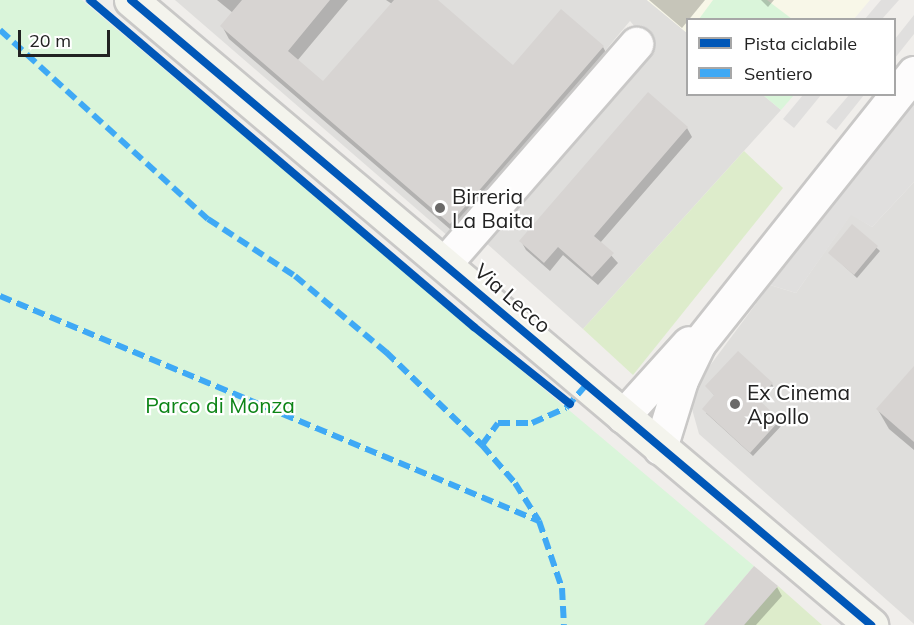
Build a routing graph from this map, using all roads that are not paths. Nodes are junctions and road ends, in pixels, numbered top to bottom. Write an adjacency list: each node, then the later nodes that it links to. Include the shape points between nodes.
1 (131, 0): 4 (main road, Via Lecco)
2 (636, 44): 4 (street)
3 (914, 74): 5 (street)
4 (445, 263): 6 (main road, Via Lecco)
5 (729, 304): 6 (street); 7 (street, via 699,343 686,370)
6 (623, 416): 7 (main road, Via Lecco)
7 (660, 448): 8 (main road, Via Lecco)
8 (871, 625)

